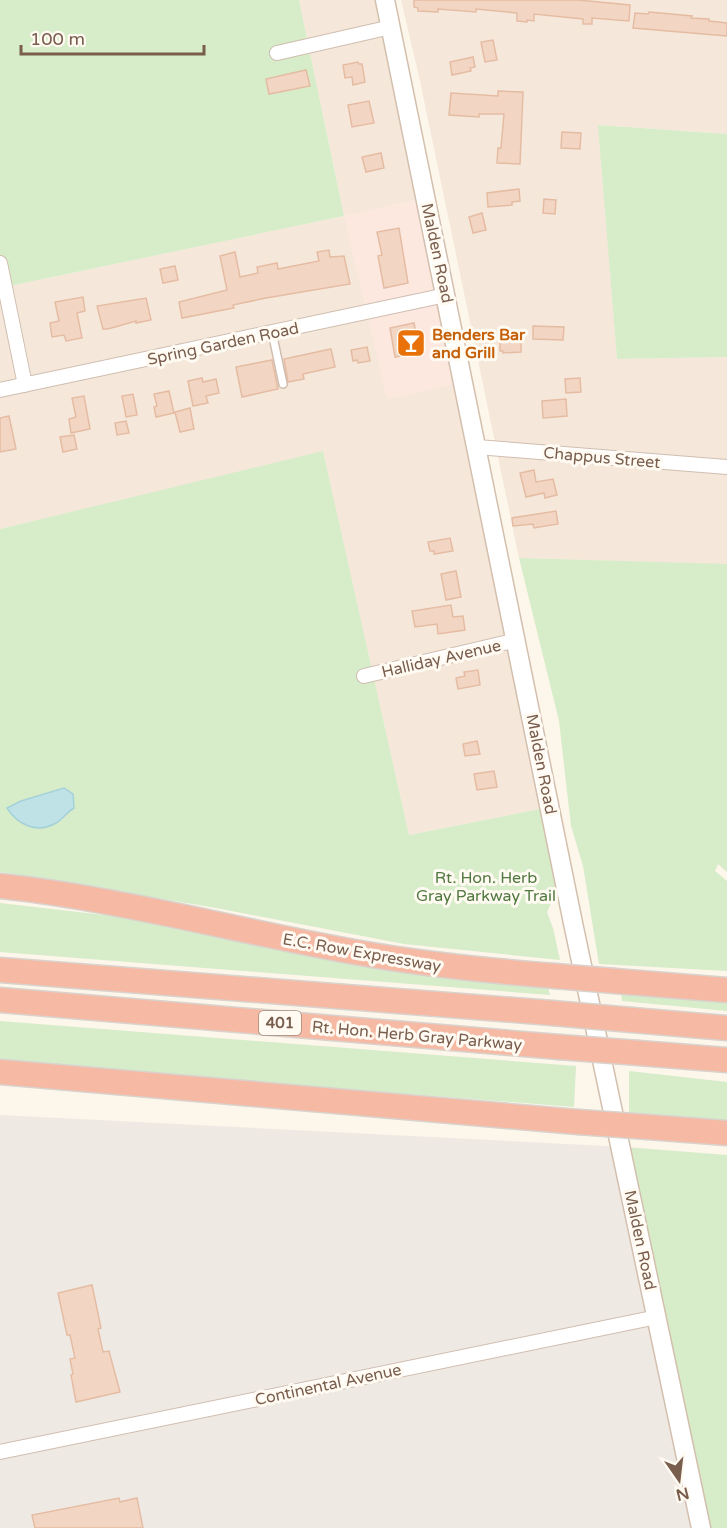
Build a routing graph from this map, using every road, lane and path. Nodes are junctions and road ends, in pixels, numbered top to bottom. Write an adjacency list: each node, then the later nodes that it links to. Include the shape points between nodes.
1 (385, 0): 2 (main road, Malden Road)
2 (391, 27): 3 (street); 5 (main road, Malden Road)
3 (277, 52)
4 (0, 263): 8 (street)
5 (447, 296): 6 (street, Spring Garden Road); 10 (main road, Malden Road)
6 (272, 332): 7 (lane); 8 (street, Spring Garden Road)
7 (283, 384)
8 (25, 385): 9 (street, Spring Garden Road)
9 (0, 390)
10 (477, 447): 11 (street, Chappus Street); 12 (main road, Malden Road)
11 (727, 467)
12 (517, 640): 13 (street, Halliday Avenue); 22 (main road, Malden Road)
13 (364, 676)
14 (0, 886): 16 (highway, E.C. Row Expressway, bridge, via 117,904 386,958)
15 (0, 970): 18 (highway, Rt. Hon. Herb Gray Parkway / 401, bridge)
16 (727, 990)
17 (0, 1000): 19 (highway, Rt. Hon. Herb Gray Parkway / 401, bridge)
18 (727, 1028)
19 (727, 1060)
20 (0, 1072): 21 (highway, bridge)
21 (727, 1133)
22 (657, 1317): 23 (street, Continental Avenue); 24 (main road, Malden Road)
23 (0, 1452)
24 (701, 1528)

